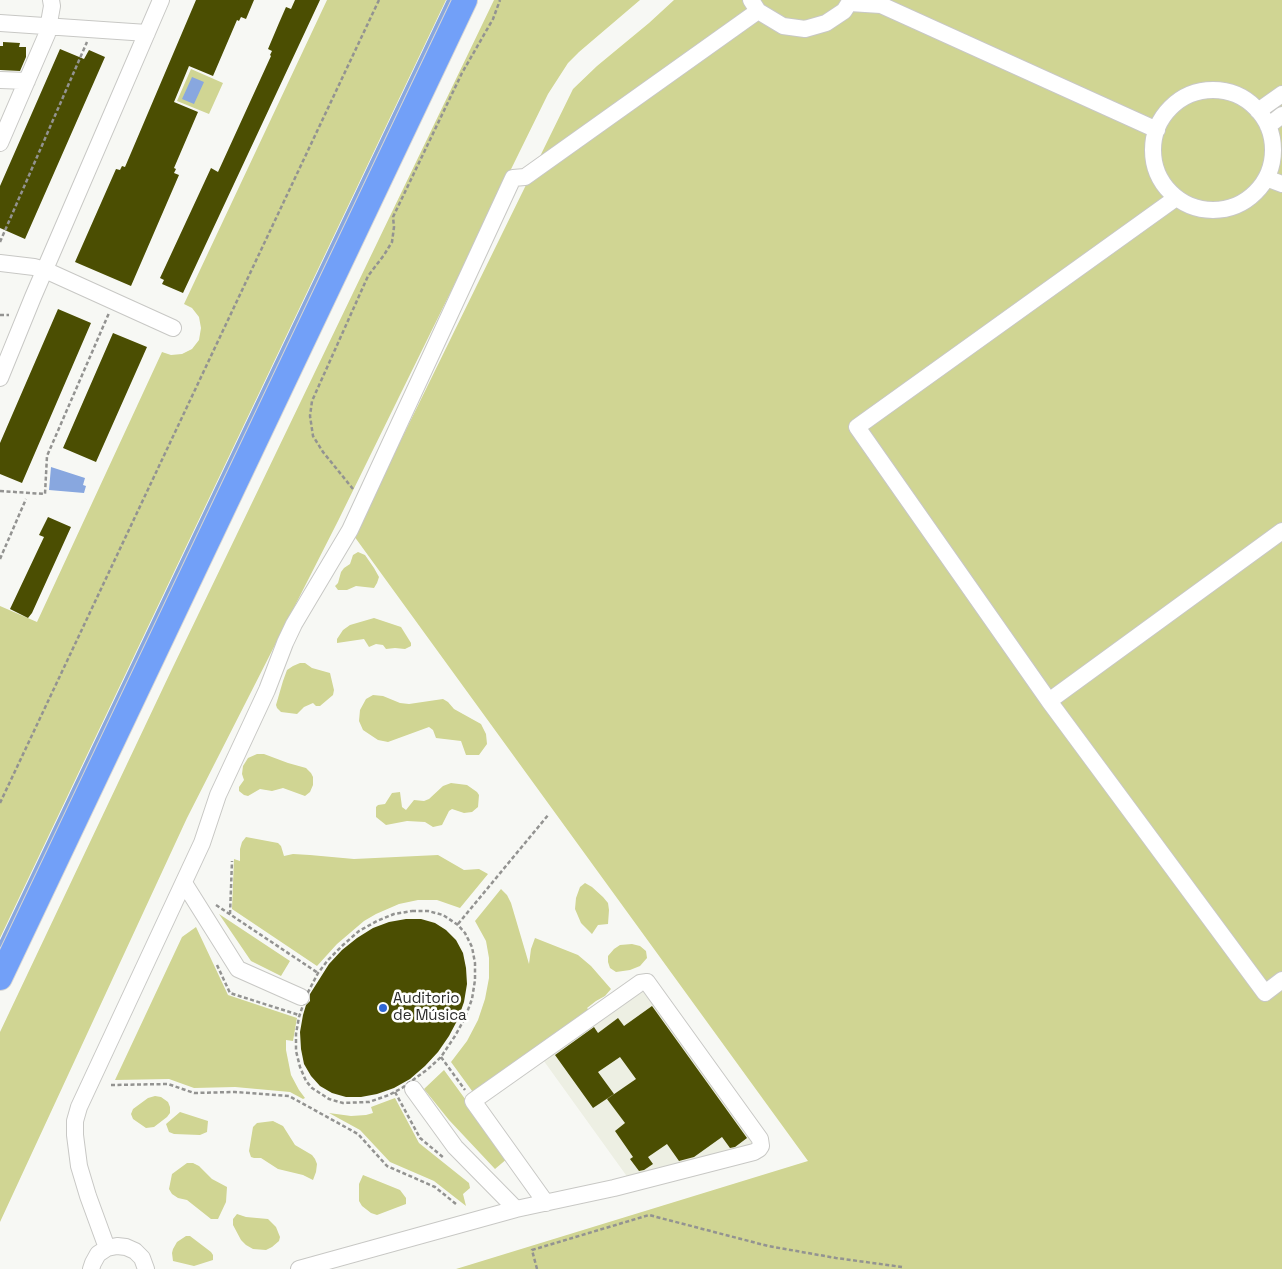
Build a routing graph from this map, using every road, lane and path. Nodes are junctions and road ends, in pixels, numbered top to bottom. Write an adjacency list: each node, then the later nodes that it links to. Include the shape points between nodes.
1 (161, 0): 11 (street)
2 (379, 0): 38 (path)
3 (465, 0): 46 (highway)
4 (500, 0): 34 (path, via 493,20 462,73 393,217 392,242 368,276 312,401 313,436)
5 (850, 1): 7 (street); 8 (street, via 844,11 826,23 805,29 783,26)
6 (53, 2): 10 (street)
7 (879, 3): 19 (street)
8 (754, 6): 34 (street, via 525,177 513,178)
9 (0, 23): 10 (street)
10 (48, 26): 11 (street); 14 (street)
11 (147, 33): 26 (street)
12 (88, 39): 24 (path)
13 (0, 80): 14 (street)
14 (26, 81): 20 (street)
15 (1282, 94): 16 (street)
16 (1258, 111): 18 (street); 19 (street, via 1241,97 1220,90 1197,92 1177,102 1162,118)
17 (1282, 114): 18 (street)
18 (1268, 126): 21 (street, via 1272,161)
19 (1157, 130): 23 (street, via 1153,161 1161,182)
20 (0, 143)
21 (1266, 178): 22 (street); 23 (street, via 1254,194 1236,206 1216,210 1195,208)
22 (1282, 184)
23 (1176, 198): 37 (street, via 857,427)
24 (0, 242)
25 (0, 263): 26 (street)
26 (45, 270): 30 (street); 31 (street)
27 (109, 312): 32 (path, via 48,456 45,494)
28 (0, 315): 29 (path)
29 (9, 315)
30 (173, 328)
31 (0, 378)
32 (0, 492)
33 (26, 499): 36 (path)
34 (363, 501): 41 (street, via 350,530 285,643 218,795)
35 (1282, 531): 37 (street)
36 (0, 559)
37 (1049, 701): 47 (street, via 1265,993)
38 (0, 802)
39 (549, 814): 44 (path)
40 (232, 861): 43 (path)
41 (184, 883): 48 (street, via 238,968); 56 (street, via 78,1107 76,1143 79,1166)
42 (211, 902): 43 (path)
43 (230, 914): 45 (path)
44 (458, 925): 45 (path, via 443,915 428,911 394,914 359,931); 49 (path, via 472,947 475,980 465,1018)
45 (318, 973): 49 (path, via 306,996 296,1034 300,1067 306,1081 318,1093 343,1103 378,1099 412,1082)
46 (0, 978)
47 (1282, 980)
48 (301, 997)
49 (441, 1057): 52 (path)
50 (111, 1085): 54 (path, via 168,1084 194,1093 289,1096 358,1134 387,1166 435,1187)
51 (413, 1089): 55 (street, via 454,1147)
52 (473, 1101): 53 (street); 53 (street, via 643,982 650,984 761,1143 754,1152)
53 (546, 1203): 55 (street)
54 (456, 1204)
55 (516, 1209): 60 (street)
56 (107, 1248): 58 (street, via 98,1254); 59 (street, via 117,1246 135,1251)
57 (902, 1267): 61 (path, via 768,1246 649,1215 532,1250)
58 (91, 1269)
59 (146, 1269)
60 (299, 1269)
61 (537, 1269)

